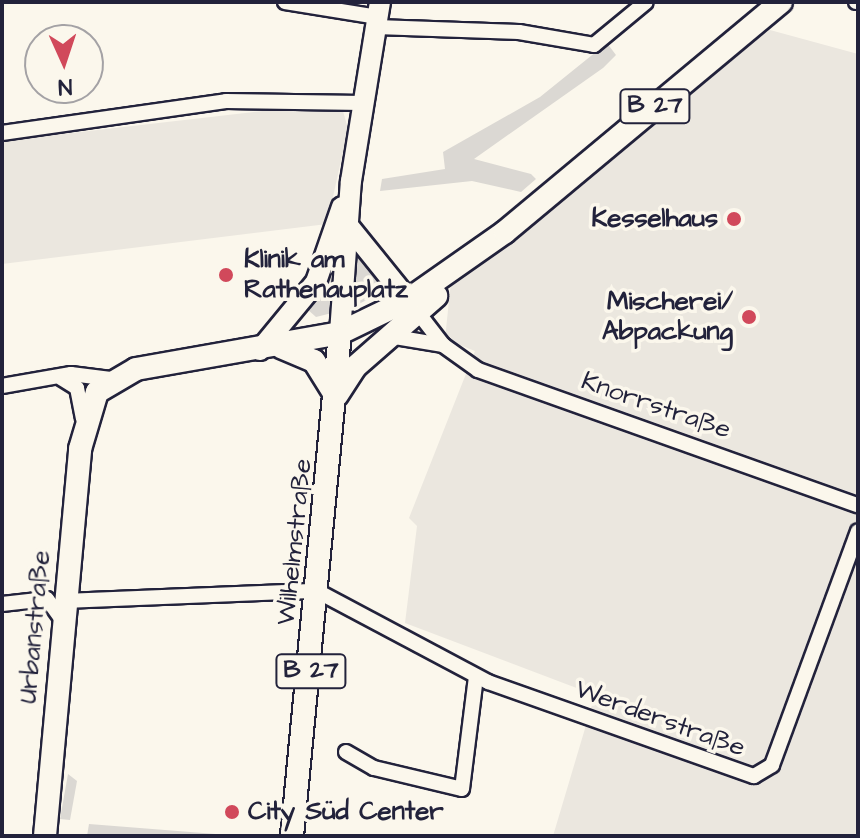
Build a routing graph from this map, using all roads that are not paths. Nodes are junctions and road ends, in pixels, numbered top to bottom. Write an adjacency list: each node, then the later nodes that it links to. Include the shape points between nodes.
1 (285, 2): 4 (street)
2 (646, 2): 4 (street, via 594,45)
3 (781, 2): 9 (main road, B 27)
4 (378, 15): 5 (main road)
5 (363, 103): 6 (street, via 226,101); 7 (main road)
6 (2, 133)
7 (351, 181): 8 (main road); 13 (main road, via 316,282)
8 (350, 228): 9 (main road); 10 (main road)
9 (413, 306): 10 (main road, B 27); 11 (main road, B 27); 12 (street, Knorrstraße)
10 (340, 333): 13 (main road, B 27); 17 (main road, Wilhelmstraße)
11 (389, 336): 12 (street, Knorrstraße); 17 (main road, B 27)
12 (443, 345): 19 (street, Knorrstraße, via 478,370)
13 (270, 349): 15 (main road, B 27); 17 (main road, via 314,361)
14 (56, 378): 15 (street); 16 (street); 18 (street, via 77,388)
15 (115, 378): 18 (main road, via 92,398)
16 (2, 386)
17 (336, 396): 21 (main road, Wilhelmstraße / B 27)
18 (83, 423): 23 (main road, Urbanstraße)
19 (858, 505)
20 (858, 531): 24 (street, Werderstraße, via 763,774 738,774)
21 (317, 591): 23 (street); 24 (street, Werderstraße); 27 (main road, Wilhelmstraße / B 27)
22 (8, 603): 23 (street)
23 (59, 609): 26 (main road, Urbanstraße)
24 (476, 677): 25 (street, via 462,789 374,768)
25 (346, 752)
26 (45, 836)
27 (292, 836)

